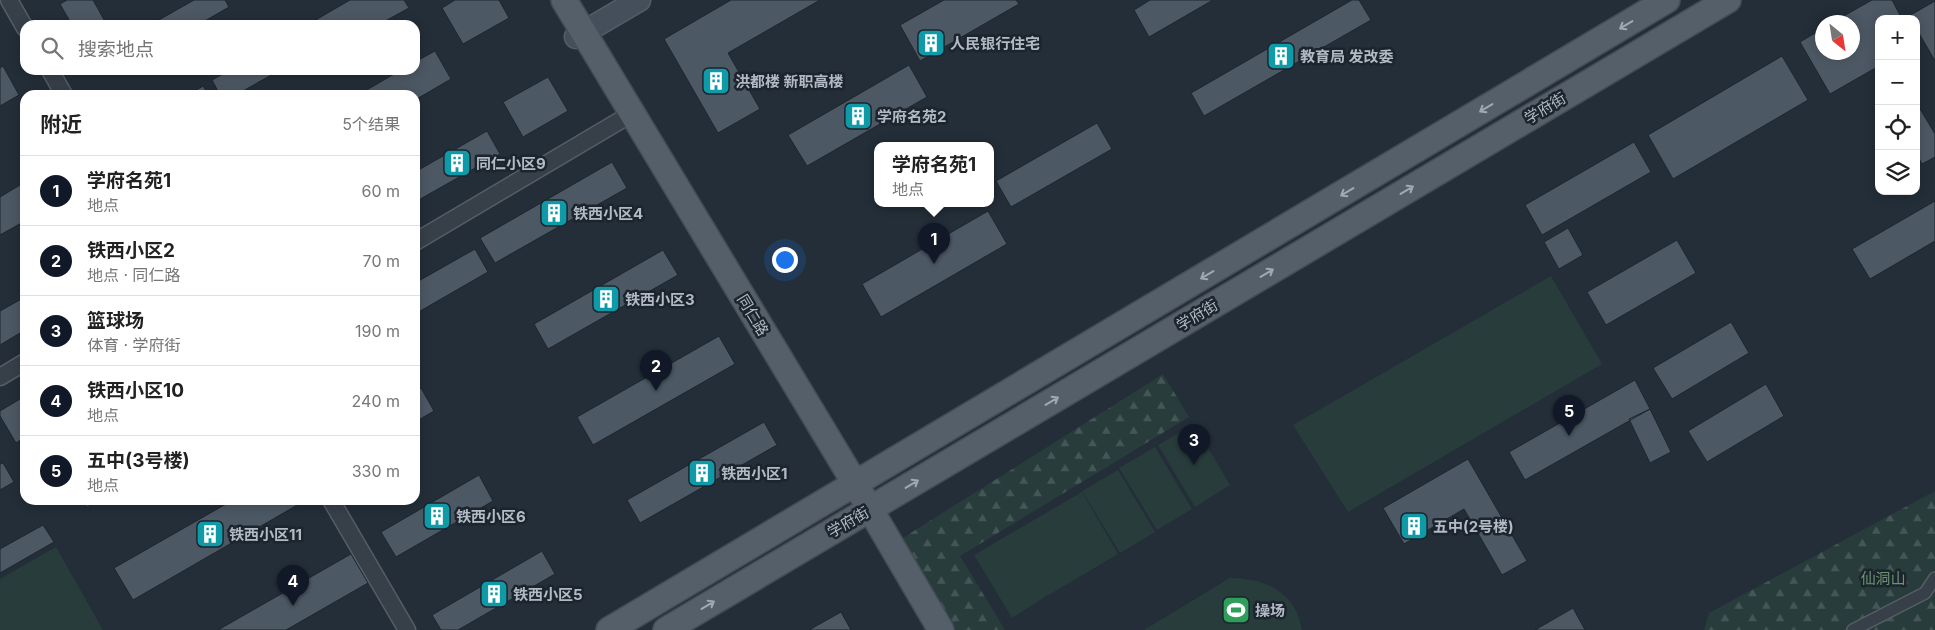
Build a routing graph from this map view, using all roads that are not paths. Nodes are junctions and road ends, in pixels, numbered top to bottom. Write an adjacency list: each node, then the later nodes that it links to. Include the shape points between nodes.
1 (9, 0): 7 (street)
2 (554, 0): 8 (main road, 同仁路)
3 (564, 0): 8 (main road, 同仁路)
4 (639, 0): 8 (main road)
5 (1668, 0): 15 (main road, 学府街, one-way to 15)
6 (1728, 0): 17 (main road, 学府街, one-way to 6)
7 (20, 20)
8 (580, 35): 11 (main road, 同仁路)
9 (53, 75): 10 (street)
10 (61, 90)
11 (628, 116): 12 (street); 15 (main road, 同仁路)
12 (420, 239)
13 (20, 365): 14 (street)
14 (0, 377)
15 (851, 488): 17 (main road, 同仁路); 20 (main road, 学府街)
16 (334, 505): 19 (street)
17 (865, 512): 21 (main road, 学府街, one-way to 17); 22 (main road, 同仁路); 23 (main road, 同仁路)
18 (1935, 578): 24 (street, via 1925,593)
19 (407, 630)
20 (609, 630)
21 (666, 630)
22 (927, 630)
23 (941, 630)
24 (1853, 630)

